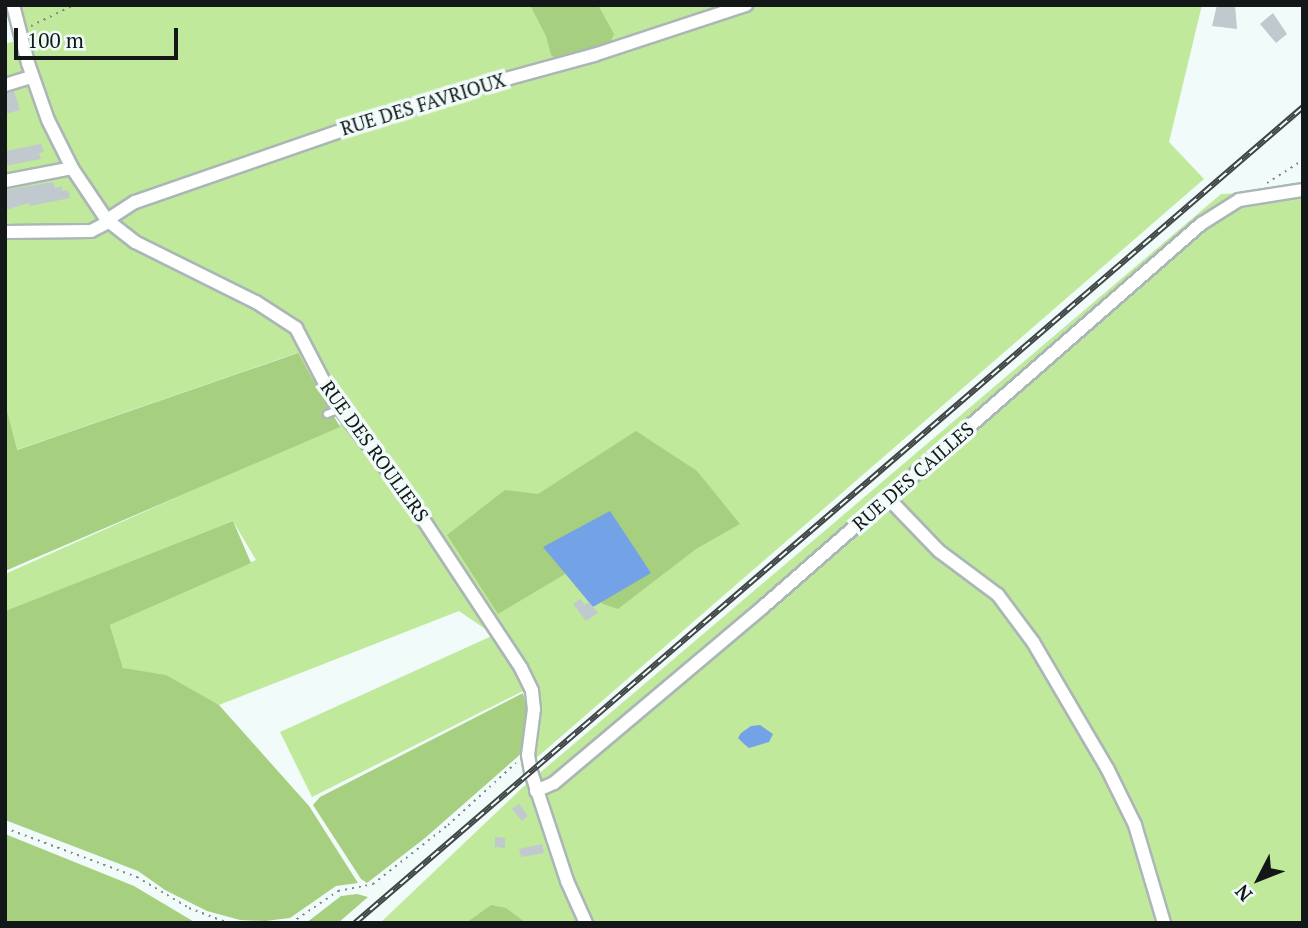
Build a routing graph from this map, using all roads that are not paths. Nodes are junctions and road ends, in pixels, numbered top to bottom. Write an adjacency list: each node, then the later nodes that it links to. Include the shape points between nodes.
1 (13, 5): 3 (street, RUE DES ROULIERS)
2 (746, 5): 8 (street, RUE DES FAVRIOUX, via 594,55 400,110 135,202)
3 (32, 77): 4 (street); 5 (street, RUE DES ROULIERS)
4 (5, 85)
5 (72, 168): 6 (street); 8 (street, RUE DES ROULIERS)
6 (5, 181)
7 (1303, 190): 12 (street, RUE DES CAILLES, via 1267,190 1232,202 1208,218)
8 (108, 221): 9 (street, RUE DES FAVRIOUX, via 91,231); 10 (street, RUE DES ROULIERS, via 135,242 285,318 305,340)
9 (5, 232)
10 (340, 409): 11 (lane); 13 (street, RUE DES ROULIERS, via 417,509 522,668 534,709 528,755)
11 (327, 414)
12 (888, 498): 13 (street, RUE DES CAILLES, via 554,783); 15 (street, via 940,551 998,595 1033,642 1130,815)
13 (536, 791): 14 (street, RUE DES ROULIERS)
14 (586, 923)
15 (1164, 923)

